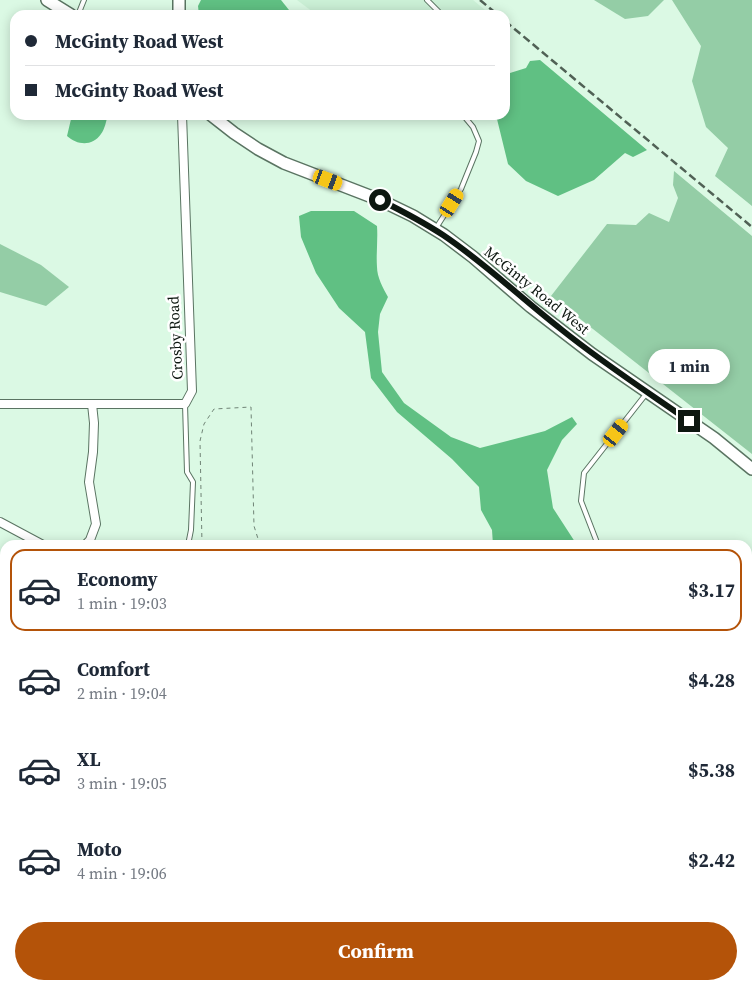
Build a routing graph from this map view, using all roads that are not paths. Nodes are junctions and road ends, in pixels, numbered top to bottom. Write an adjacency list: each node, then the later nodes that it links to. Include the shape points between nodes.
1 (47, 0): 3 (main road)
2 (427, 0): 4 (lane)
3 (63, 10)
4 (437, 10)
5 (182, 120): 12 (street, Crosby Road, via 192,391)
6 (218, 120): 8 (main road, McGinty Road West, via 284,163 380,200)
7 (467, 120): 8 (lane, via 480,141 461,189)
8 (435, 230): 9 (main road, McGinty Road West, via 592,354)
9 (648, 392): 13 (main road, McGinty Road West); 18 (lane, via 584,474 581,501)
10 (0, 404): 11 (street)
11 (92, 404): 12 (street); 16 (street, via 89,482 96,524)
12 (185, 404): 17 (lane, via 187,472 193,482)
13 (752, 469)
14 (0, 522): 15 (street)
15 (34, 540)
16 (90, 540)
17 (189, 540)
18 (596, 540)

